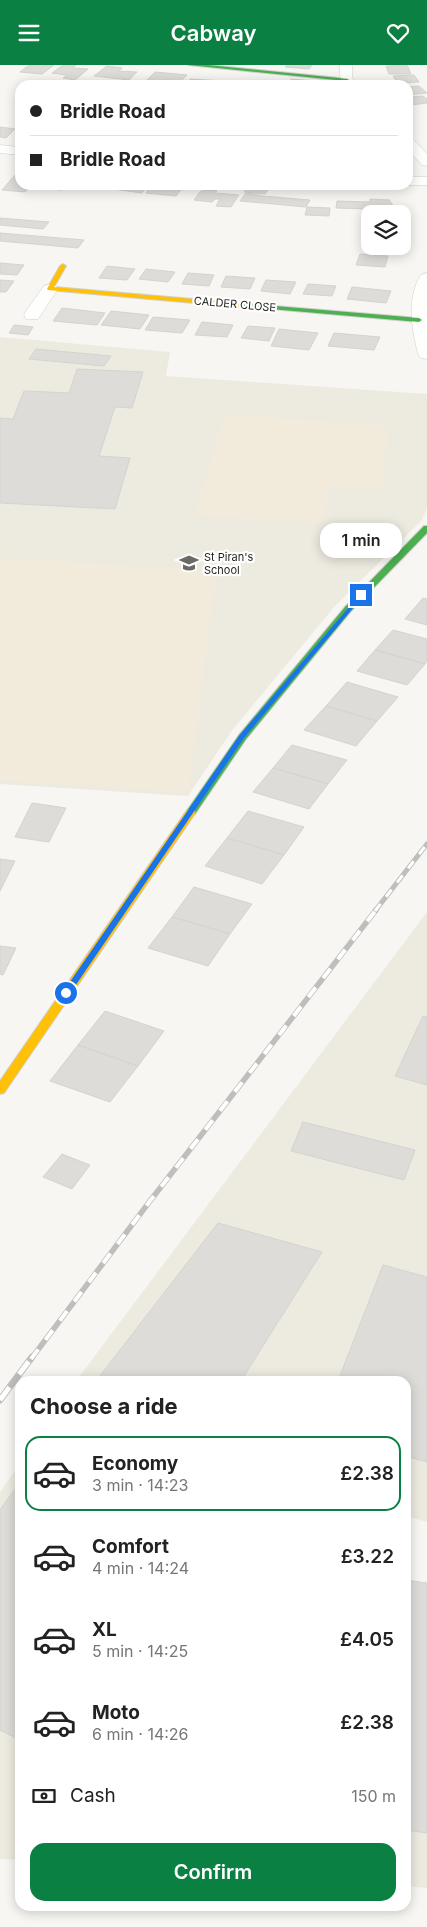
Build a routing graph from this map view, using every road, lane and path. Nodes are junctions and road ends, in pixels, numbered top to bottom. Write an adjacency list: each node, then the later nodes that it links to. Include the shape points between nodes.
1 (191, 65): 3 (street)
2 (346, 65): 4 (street)
3 (330, 80)
4 (349, 80)
5 (413, 148): 8 (street)
6 (0, 149): 7 (street)
7 (15, 150)
8 (427, 163)
9 (413, 181): 10 (street)
10 (427, 181)
11 (62, 266): 13 (street)
12 (427, 278): 15 (street, via 422,294)
13 (50, 289): 14 (street); 15 (street, CALDER CLOSE)
14 (32, 315)
15 (422, 327): 16 (street)
16 (427, 353)
17 (427, 528): 18 (street, via 348,609 242,737)
18 (0, 1090)

